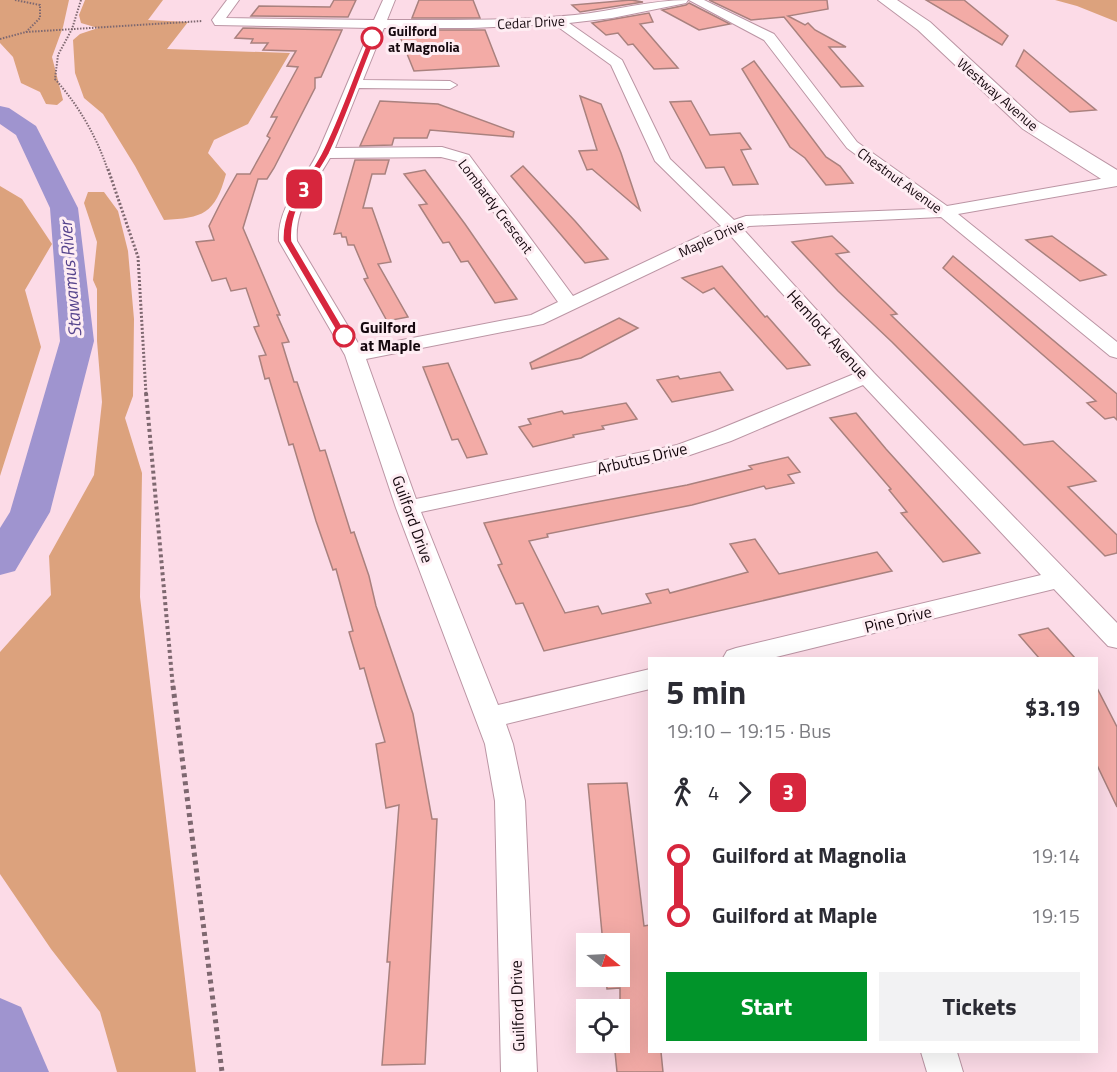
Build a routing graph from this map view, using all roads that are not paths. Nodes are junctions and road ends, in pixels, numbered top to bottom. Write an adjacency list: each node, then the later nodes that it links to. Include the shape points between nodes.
1 (233, 0): 7 (street, Cedar Drive, via 218,20)
2 (389, 0): 7 (street, Guilford Drive)
3 (682, 0): 6 (street, Cedar Drive)
4 (695, 0): 12 (street, Chestnut Avenue, via 769,37 852,145)
5 (886, 0): 11 (street, Westway Avenue, via 924,26 1024,121)
6 (559, 22): 7 (street, Cedar Drive); 13 (street, Hemlock Avenue, via 618,63 663,161)
7 (378, 24): 8 (street, Guilford Drive)
8 (353, 84): 9 (street); 10 (street, Guilford Drive)
9 (450, 85)
10 (326, 153): 14 (street, Lombardy Crescent, via 442,152 463,158); 16 (street, Guilford Drive, via 291,211 288,241)
11 (1117, 180): 12 (street, Maple Drive)
12 (944, 211): 13 (street, Maple Drive, via 746,221); 15 (street, Chestnut Avenue)
13 (732, 227): 14 (street, Maple Drive); 17 (street, Hemlock Avenue)
14 (570, 305): 16 (street, Maple Drive, via 536,320)
15 (1117, 352)
16 (355, 355): 18 (street, Guilford Drive)
17 (867, 377): 18 (street, Arbutus Drive, via 846,382 682,450); 19 (street, Hemlock Avenue)
18 (408, 508): 24 (street, Guilford Drive)
19 (1059, 579): 20 (street, Hemlock Avenue); 21 (street, Pine Drive)
20 (1117, 639)
21 (822, 649): 22 (street, Pine Drive)
22 (746, 657)
23 (648, 679): 24 (street)
24 (489, 718): 26 (street, Guilford Drive, via 500,744 510,801)
25 (939, 1053): 27 (street)
26 (519, 1072)
27 (945, 1072)

